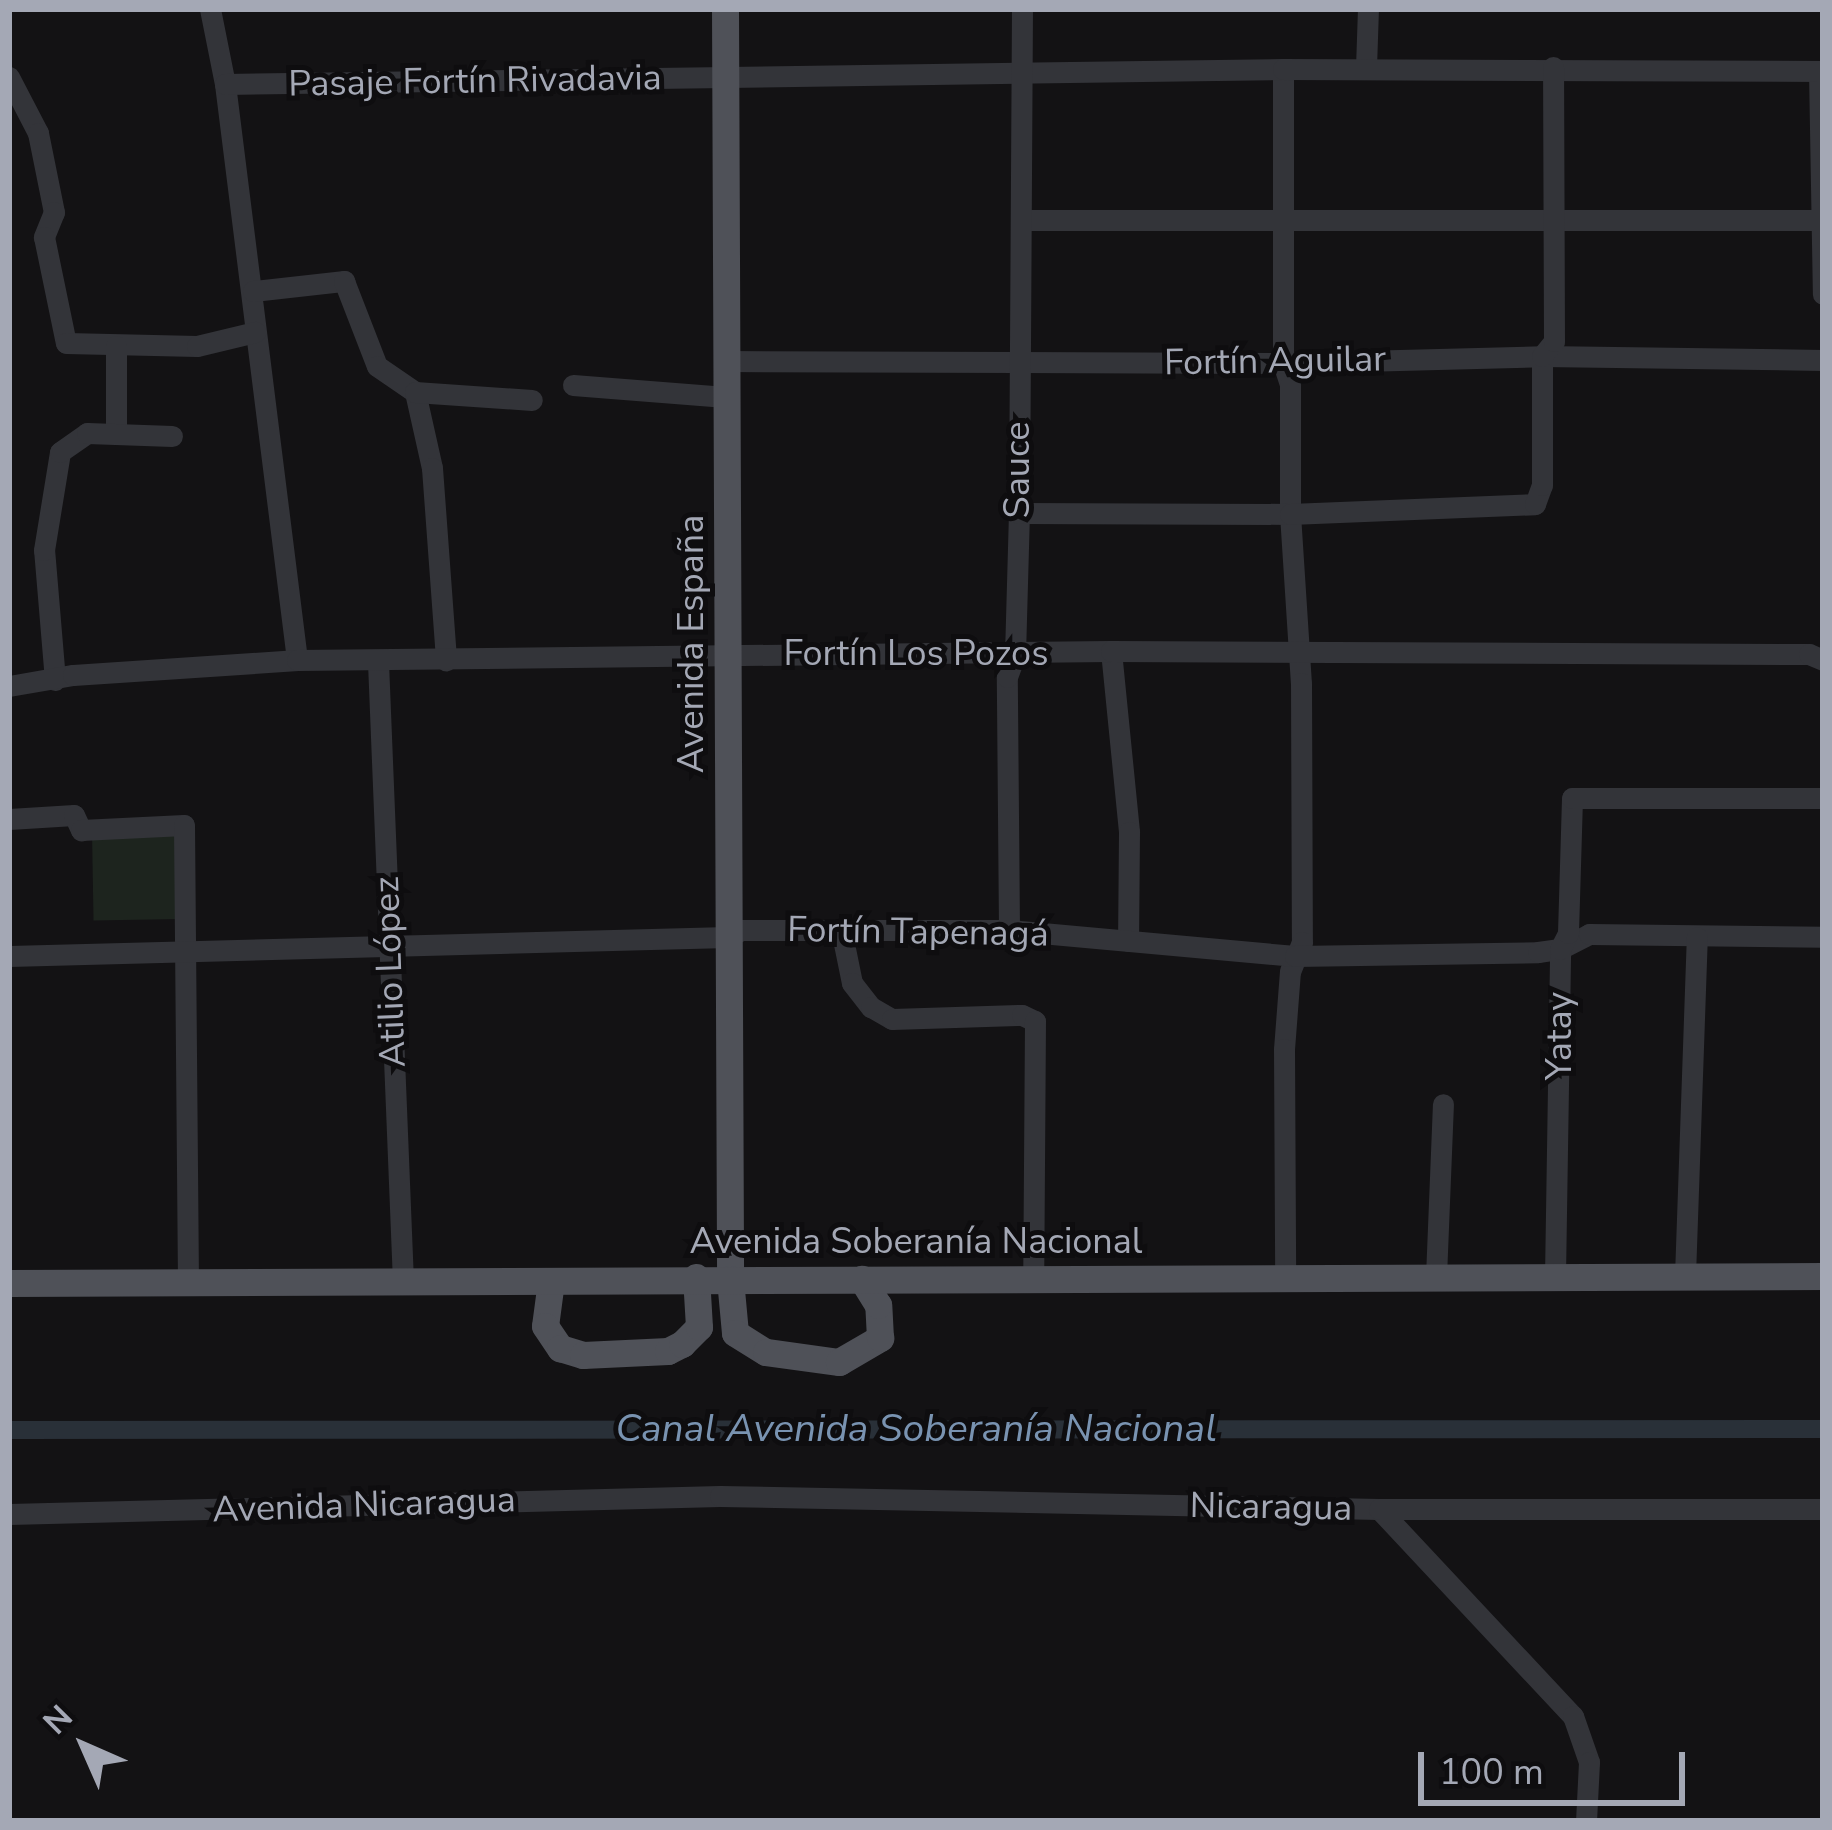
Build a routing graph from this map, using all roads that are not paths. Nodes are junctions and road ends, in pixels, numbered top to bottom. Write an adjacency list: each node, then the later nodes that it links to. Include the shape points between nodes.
1 (210, 9): 12 (street)
2 (725, 9): 11 (main road, Avenida España)
3 (1022, 9): 9 (street, Sauce)
4 (1368, 9): 6 (street)
5 (1283, 68): 6 (street, Pasaje Fortín Rivadavia); 9 (street, Pasaje Fortín Rivadavia); 14 (street)
6 (1366, 68): 7 (street, Pasaje Fortín Rivadavia)
7 (1552, 68): 8 (street, Pasaje Fortín Rivadavia); 16 (street)
8 (1821, 70): 17 (street)
9 (1025, 72): 11 (street, Pasaje Fortín Rivadavia); 15 (street, Sauce)
10 (9, 77): 13 (street)
11 (725, 77): 12 (street, Pasaje Fortín Rivadavia); 24 (main road, Avenida España)
12 (225, 84): 18 (street)
13 (16, 111): 21 (street, via 38,133 54,212 44,237 66,344)
14 (1285, 219): 15 (street); 16 (street); 26 (street)
15 (1022, 220): 25 (street, Sauce)
16 (1553, 220): 17 (street); 22 (street, via 1554,341)
17 (1822, 220): 19 (street)
18 (253, 291): 20 (street); 28 (street, via 344,280 377,366)
19 (1823, 294)
20 (255, 332): 21 (street, via 197,346); 39 (street)
21 (116, 346): 31 (street)
22 (1542, 356): 23 (street, Fortín Aguilar); 26 (street, Fortín Aguilar); 34 (street, via 1542,485 1535,504)
23 (1823, 360)
24 (726, 361): 25 (street, Fortín Aguilar); 29 (main road, Avenida España)
25 (1018, 363): 26 (street, Fortín Aguilar); 33 (street, Sauce)
26 (1283, 363): 34 (street)
27 (573, 385): 29 (street)
28 (416, 392): 30 (street); 40 (street, via 432,468)
29 (726, 397): 36 (main road, Avenida España)
30 (532, 400)
31 (116, 434): 32 (street); 43 (street, via 73,439 54,467 44,550)
32 (172, 436)
33 (1019, 513): 34 (street); 37 (street, Sauce)
34 (1290, 514): 38 (street)
35 (1111, 651): 37 (street, Fortín Los Pozos); 38 (street, Fortín Los Pozos); 52 (street, via 1129,832)
36 (728, 655): 37 (street, Fortín Los Pozos); 40 (street, Fortín Los Pozos); 49 (main road, Avenida España)
37 (1015, 655): 48 (street, Sauce, via 1007,676)
38 (1295, 656): 41 (street, Fortín Los Pozos); 57 (street, via 1302,942)
39 (297, 660): 42 (street, Fortín Los Pozos); 43 (street, Fortín Los Pozos)
40 (446, 660): 42 (street, Fortín Los Pozos)
41 (1823, 660)
42 (378, 662): 53 (street, Atilio López)
43 (55, 680): 44 (street, Fortín Los Pozos)
44 (9, 686)
45 (1823, 798): 55 (street, Yatay, via 1572,798 1568,933)
46 (9, 820): 54 (street, via 74,814 81,830 184,825)
47 (842, 929): 48 (street, Fortín Tapenagá); 49 (street, Fortín Tapenagá, via 741,930); 65 (street, via 852,983 892,1019 1035,1021)
48 (1009, 930): 52 (street, Fortín Tapenagá)
49 (728, 937): 53 (street, Fortín Tapenagá); 66 (main road, Avenida España)
50 (1697, 937): 51 (street, Fortín Tapenagá); 55 (street, Fortín Tapenagá, via 1589,934); 60 (street)
51 (1823, 937)
52 (1128, 941): 57 (street, Fortín Tapenagá)
53 (388, 942): 54 (street, Fortín Tapenagá); 68 (street, Atilio López)
54 (186, 949): 56 (street, Fortín Tapenagá); 71 (street)
55 (1560, 950): 57 (street, Fortín Tapenagá); 59 (street, Yatay)
56 (9, 956)
57 (1295, 956): 63 (street, via 1284,1049)
58 (1443, 1103): 64 (street)
59 (1556, 1276): 60 (main road, Avenida Soberanía Nacional); 64 (main road, Avenida Soberanía Nacional)
60 (1685, 1276): 61 (main road, Avenida Soberanía Nacional)
61 (1823, 1276)
62 (696, 1277): 66 (main road, Avenida Soberanía Nacional); 69 (main road, Avenida Soberanía Nacional); 69 (main road, via 699,1328 682,1343 668,1351 583,1354 560,1348 545,1326)
63 (1285, 1277): 64 (main road, Avenida Soberanía Nacional); 65 (main road, Avenida Soberanía Nacional)
64 (1436, 1277)
65 (1033, 1278): 67 (main road, Avenida Soberanía Nacional)
66 (730, 1279): 67 (main road, Avenida Soberanía Nacional); 67 (main road, Avenida España, via 735,1333 766,1352 838,1362 880,1338 878,1305)
67 (862, 1279)
68 (403, 1281): 69 (main road, Avenida Soberanía Nacional); 71 (main road, Avenida Soberanía Nacional)
69 (551, 1281)
70 (9, 1282): 71 (main road, Avenida Soberanía Nacional)
71 (188, 1282)
72 (719, 1496): 73 (street, Nicaragua); 75 (street, Avenida Nicaragua)
73 (1379, 1509): 74 (street, Nicaragua); 76 (street, via 1573,1716 1589,1762)
74 (1823, 1509)
75 (9, 1514)
76 (1586, 1821)

